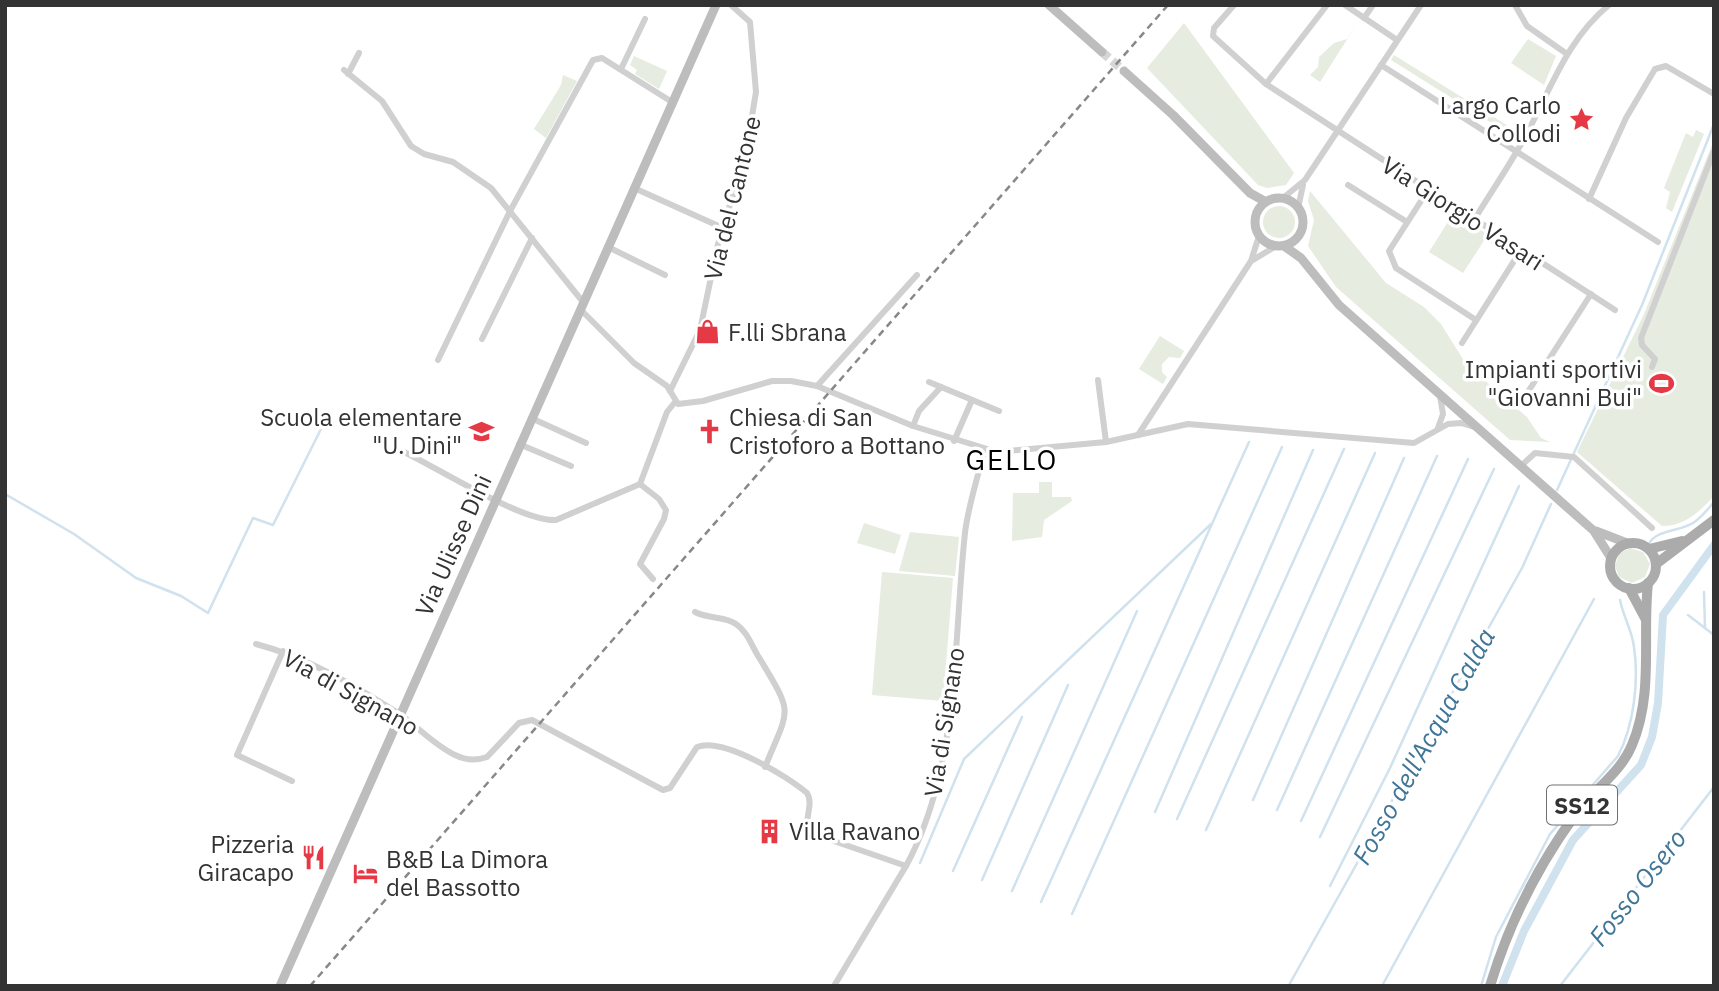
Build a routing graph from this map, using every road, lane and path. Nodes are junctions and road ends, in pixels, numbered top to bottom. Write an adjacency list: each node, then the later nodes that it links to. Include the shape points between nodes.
1 (716, 5): 22 (street, Via Ulisse Dini)
2 (731, 5): 39 (street, Via del Cantone, via 750,22 756,92 747,152)
3 (1049, 5): 14 (street)
4 (1234, 5): 20 (street, Via Giorgio Vasari, via 1214,28 1213,36)
5 (1327, 5): 20 (street)
6 (1345, 5): 11 (street)
7 (1373, 5): 11 (street)
8 (1420, 5): 13 (street)
9 (1515, 5): 16 (street, via 1534,33)
10 (1609, 5): 16 (street)
11 (1364, 18): 13 (street)
12 (645, 19): 18 (street)
13 (1397, 40): 17 (street)
14 (1101, 52)
15 (359, 53): 35 (street, via 346,72 383,101 411,146 482,179)
16 (1567, 54): 25 (street)
17 (1381, 65): 23 (street); 25 (street)
18 (621, 69): 22 (street); 35 (street, via 602,58 593,60)
19 (1124, 71): 30 (street)
20 (1266, 84): 23 (street, Via Giorgio Vasari)
21 (1714, 94): 32 (street, via 1667,66 1655,69 1626,118)
22 (672, 102): 28 (street, Via Ulisse Dini)
23 (1336, 131): 26 (street); 29 (street, Via Giorgio Vasari)
24 (1714, 151): 58 (street, via 1642,338 1642,345 1655,359)
25 (1516, 152): 32 (street); 37 (street)
26 (1305, 180): 31 (street); 34 (street)
27 (1348, 185): 38 (street)
28 (634, 188): 39 (street); 45 (street, Via Ulisse Dini)
29 (1428, 190): 37 (street, Via Giorgio Vasari); 38 (street)
30 (1250, 193): 33 (street); 36 (street)
31 (1283, 198): 33 (street); 34 (street)
32 (1589, 199): 43 (street)
33 (1266, 201): 36 (street)
34 (1298, 208): 41 (street, via 1303,222)
35 (510, 211): 42 (street); 57 (street)
36 (1257, 212): 40 (street)
37 (1474, 220): 46 (street, Via Giorgio Vasari)
38 (1407, 222): 54 (street, via 1389,251 1396,268)
39 (723, 228): 63 (street, Via del Cantone, via 700,330)
40 (1259, 236): 44 (street); 48 (street)
41 (1298, 236): 44 (street); 47 (street)
42 (532, 238): 52 (street); 55 (street)
43 (1658, 242)
44 (1280, 246): 47 (street); 48 (street)
45 (608, 247): 49 (street); 52 (street, Via Ulisse Dini)
46 (1521, 250): 51 (street, Via Giorgio Vasari); 54 (street)
47 (1301, 258): 64 (street, via 1339,305)
48 (1251, 261): 73 (street)
49 (665, 275)
50 (917, 275): 61 (street)
51 (1591, 294): 53 (street, Via Giorgio Vasari); 65 (street)
52 (581, 306): 63 (street, via 634,363); 69 (street, Via Ulisse Dini)
53 (1615, 310)
54 (1476, 320): 56 (street)
55 (482, 339)
56 (1462, 343)
57 (438, 360)
58 (1652, 367)
59 (1098, 380): 75 (street)
60 (929, 382): 62 (street)
61 (817, 386): 67 (street, via 772,381 703,401); 70 (street)
62 (941, 387): 66 (street); 70 (street, via 919,411)
63 (670, 391): 67 (street)
64 (1440, 395): 71 (street, via 1443,414); 72 (street)
65 (1526, 395)
66 (972, 400): 68 (street); 74 (street)
67 (675, 402): 82 (street)
68 (999, 411)
69 (531, 418): 76 (street); 77 (street, Via Ulisse Dini)
70 (913, 426): 74 (street)
71 (1438, 428): 72 (street, via 1454,423); 73 (street, via 1414,443 1188,424)
72 (1478, 428): 81 (street)
73 (1138, 435): 75 (street)
74 (954, 441): 78 (street)
75 (1106, 442): 78 (street, via 1019,452)
76 (586, 443)
77 (519, 444): 80 (street); 83 (street, Via Ulisse Dini)
78 (984, 450): 102 (street, Via di Signano, via 965,533 943,748 926,823)
79 (404, 452): 83 (street)
80 (571, 466)
81 (1521, 466): 85 (street, via 1535,453 1571,456); 86 (street)
82 (640, 484): 83 (street, via 556,520); 92 (street, via 666,510 640,564)
83 (495, 498): 99 (street, Via Ulisse Dini)
84 (1714, 520): 87 (main road)
85 (1652, 528)
86 (1594, 531): 88 (street); 90 (street)
87 (1686, 540): 89 (main road); 91 (main road)
88 (1628, 543): 89 (main road); 90 (main road)
89 (1649, 550): 91 (main road)
90 (1611, 558): 94 (main road, via 1612,577)
91 (1656, 564): 93 (main road)
92 (653, 579)
93 (1648, 583): 94 (main road); 96 (main road)
94 (1629, 588): 96 (main road)
95 (695, 612): 100 (street, via 728,620 745,632 784,698 786,715)
96 (1647, 622): 105 (main road, SS12, via 1645,691 1633,744 1574,816 1528,892)
97 (256, 645): 98 (street, Via di Signano)
98 (283, 651): 99 (street, Via di Signano); 101 (street, via 237,755)
99 (398, 714): 100 (street, Via di Signano, via 450,752 470,759 483,758 497,749 522,720 537,721 663,790 670,788 697,747 703,745 722,746); 103 (street, Via Ulisse Dini)
100 (765, 767): 102 (street, Via di Signano, via 810,796 808,832)
101 (292, 781)
102 (906, 866): 104 (street)
103 (279, 985)
104 (834, 986)
105 (1490, 986)

